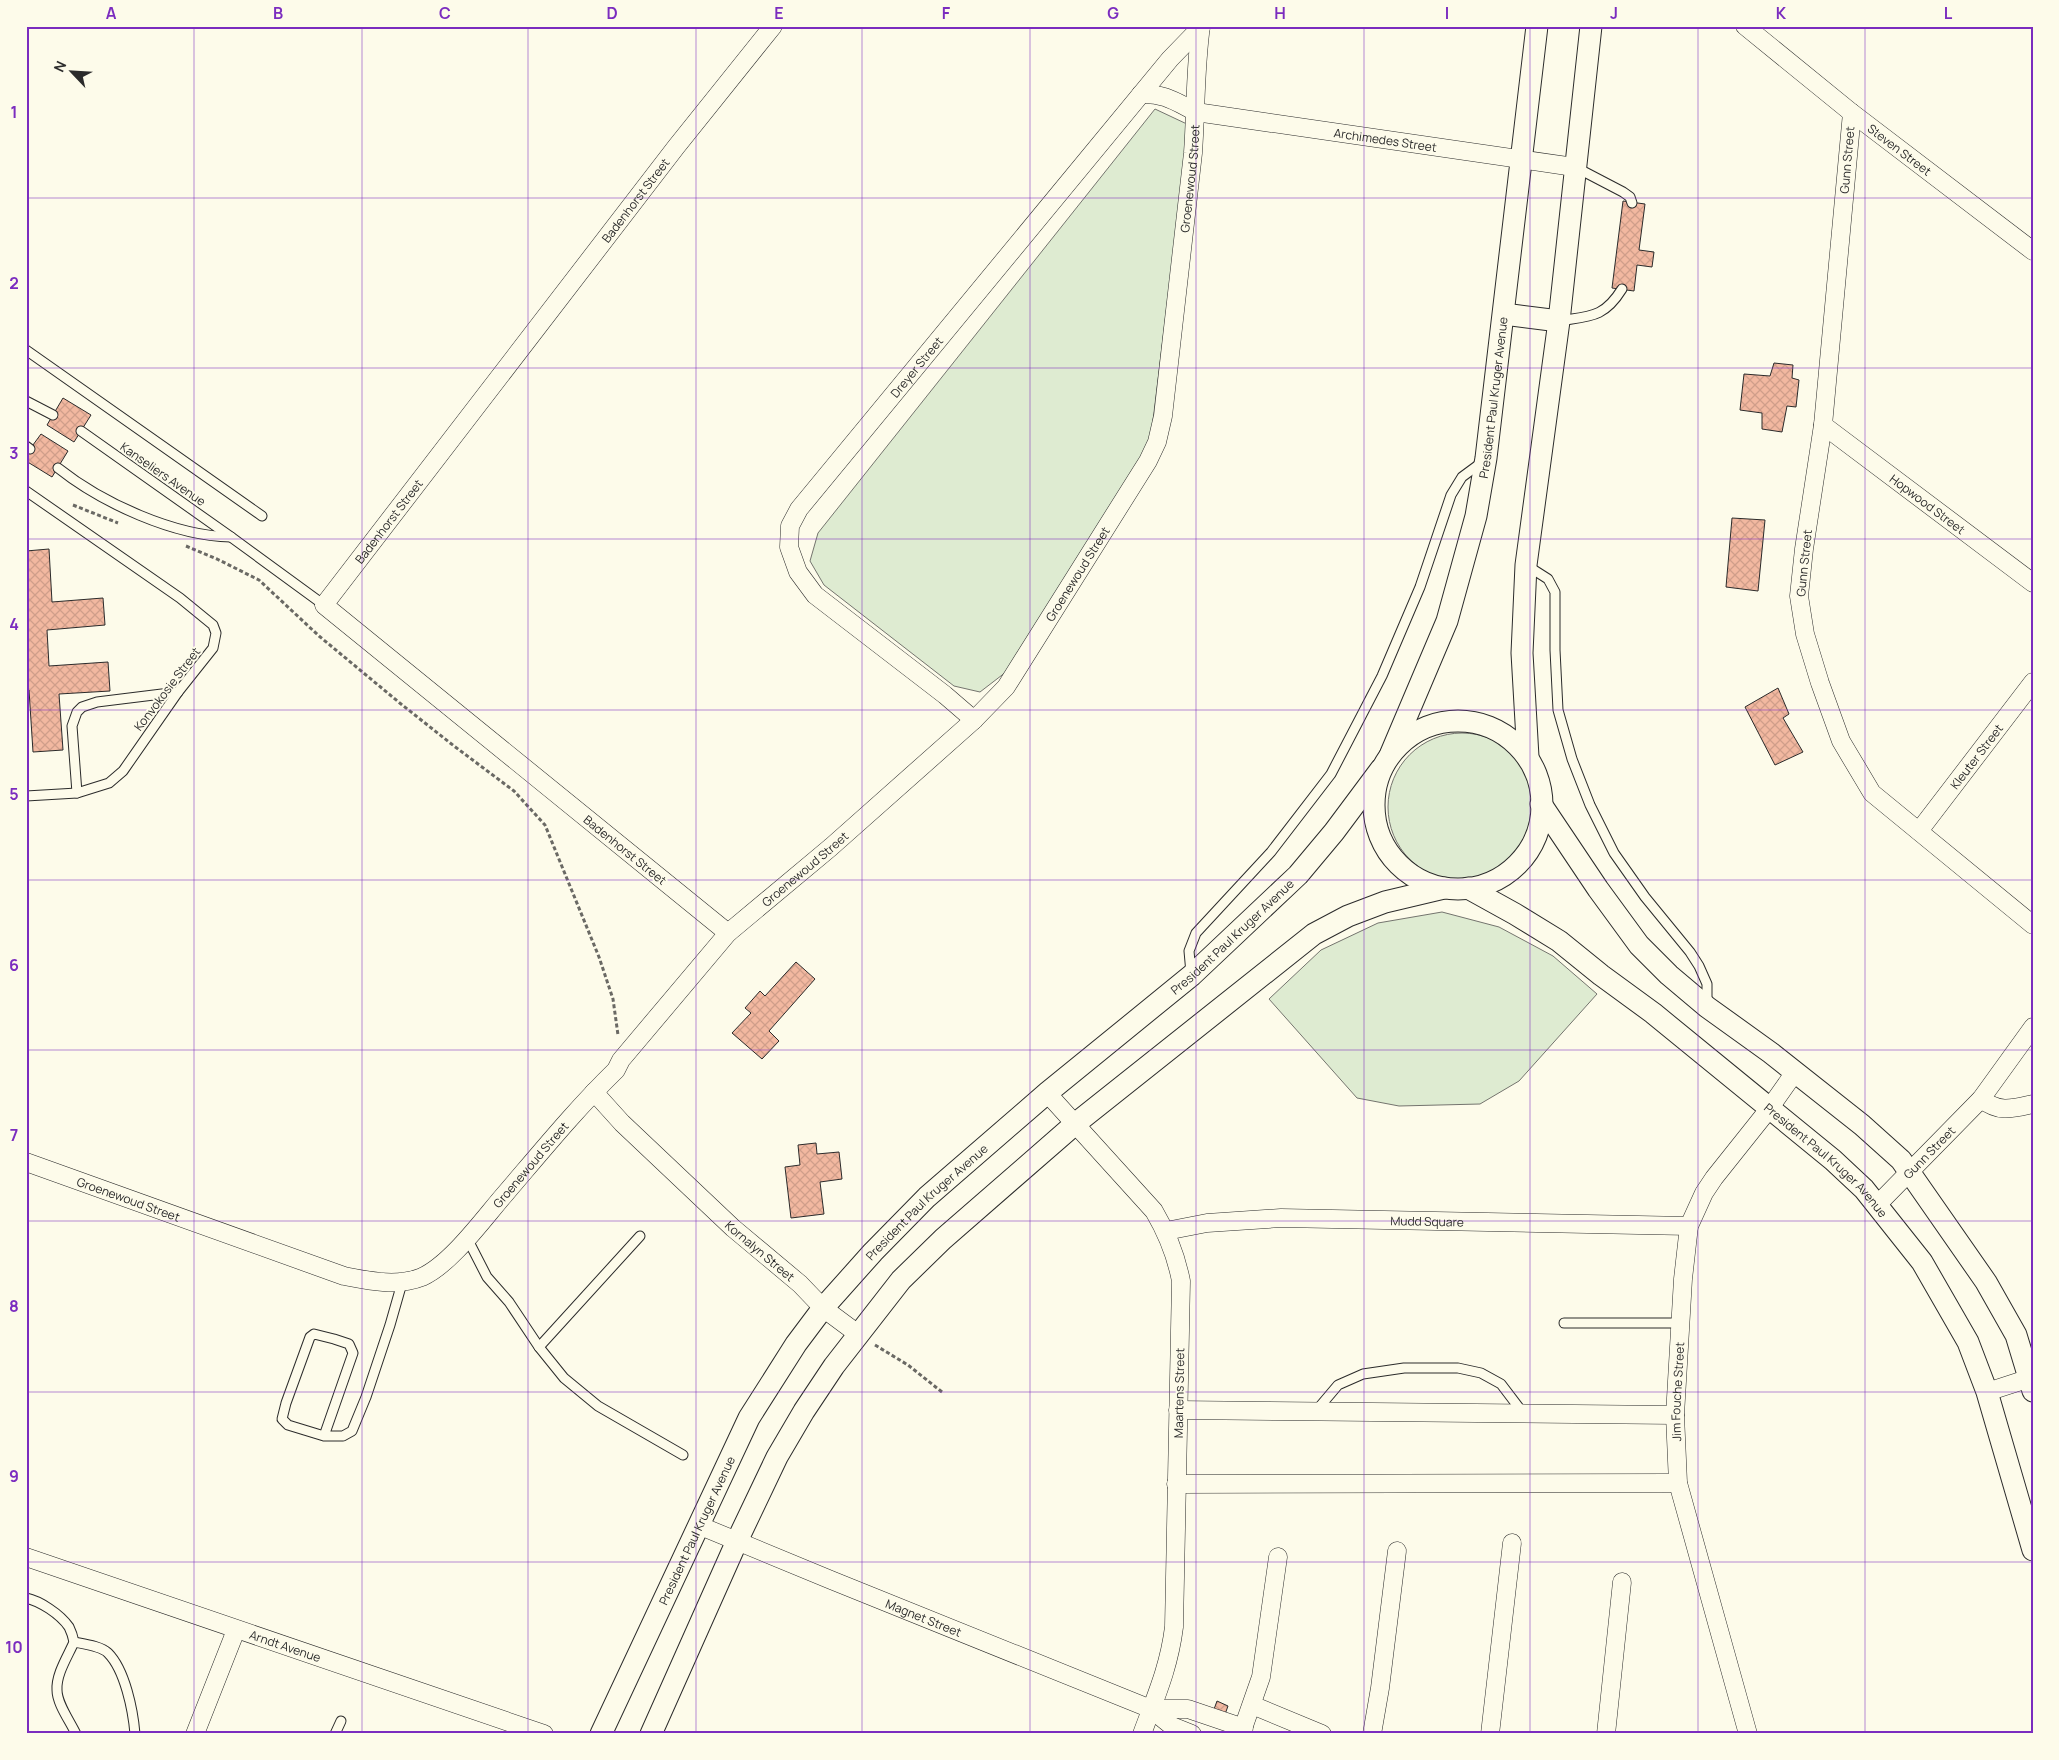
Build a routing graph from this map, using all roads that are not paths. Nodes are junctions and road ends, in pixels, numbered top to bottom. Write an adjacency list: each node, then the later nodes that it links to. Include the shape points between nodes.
1 (773, 26): 28 (street, Badenhorst Street, via 676,147)
2 (1538, 26): 9 (street, President Paul Kruger Avenue)
3 (1591, 26): 10 (street)
4 (1745, 26): 8 (street, Steven Street)
5 (1201, 27): 6 (street, Dreyer Street); 7 (street, Groenewoud Street, via 1195,80)
6 (1141, 94): 7 (street, Archimedes Street, via 1167,97); 31 (street, Dreyer Street, via 799,509 790,526 792,556 798,572 815,595)
7 (1196, 112): 9 (street, Archimedes Street); 32 (street, Groenewoud Street, via 1164,416 1158,442 1017,672)
8 (1852, 112): 12 (street, Steven Street); 19 (street, Gunn Street)
9 (1522, 160): 10 (street, Archimedes Street); 14 (street, President Paul Kruger Avenue)
10 (1574, 167): 11 (lane, via 1623,192); 15 (street)
11 (1632, 202)
12 (2033, 251)
13 (1622, 289): 15 (lane, via 1613,304 1597,315)
14 (1504, 314): 15 (street); 21 (street, President Paul Kruger Avenue)
15 (1559, 322): 26 (street)
16 (26, 350): 24 (lane)
17 (26, 401): 18 (lane)
18 (53, 416)
19 (1823, 425): 27 (street, Hopwood Street); 39 (street, Gunn Street, via 1799,596 1805,634 1841,741 1872,792)
20 (81, 431): 25 (lane, Kanseliers Avenue)
21 (1486, 458): 35 (street, President Paul Kruger Avenue, via 1476,516 1447,621); 44 (lane, via 1462,477 1451,495 1420,587 1382,676 1331,774 1271,852 1196,933 1189,951)
22 (58, 468): 25 (lane, via 102,497 164,524 208,536)
23 (26, 491): 30 (lane, Konvokosie Street, via 180,598 213,625 216,633 213,648)
24 (262, 516)
25 (231, 537): 28 (lane, Kanseliers Avenue)
26 (1526, 565): 34 (street, via 1522,653); 45 (lane, via 1548,578 1555,592 1558,710 1590,805 1614,853 1699,966 1707,984)
27 (2033, 583)
28 (324, 605): 43 (street, Badenhorst Street)
29 (2033, 682): 39 (street, Kleuter Street)
30 (178, 692): 36 (lane, Konvokosie Street, via 122,771 109,783); 36 (lane, via 98,702 76,712 72,726)
31 (944, 695): 32 (street, Dreyer Street); 33 (street, Dreyer Street)
32 (991, 703): 33 (street, Groenewoud Street)
33 (974, 720): 43 (street, Groenewoud Street)
34 (1528, 757): 35 (street, via 1510,738 1487,725 1461,720 1434,724 1410,735); 38 (street, via 1540,788)
35 (1386, 761): 40 (street, via 1374,800 1377,830 1392,857 1415,878); 44 (street, President Paul Kruger Avenue, via 1298,875)
36 (77, 793): 37 (lane, Konvokosie Street)
37 (26, 796)
38 (1541, 804): 41 (street, via 1533,842 1517,865 1494,881); 45 (street, via 1639,945)
39 (1919, 831): 42 (street, Gunn Street)
40 (1444, 888): 41 (street); 53 (street, via 1385,902 1314,934)
41 (1468, 888): 52 (street, President Paul Kruger Avenue, via 1559,941)
42 (2033, 925)
43 (728, 933): 48 (street, Groenewoud Street, via 616,1070)
44 (1192, 975): 49 (street, President Paul Kruger Avenue)
45 (1707, 1006): 47 (street)
46 (2033, 1027): 50 (street, Gunn Street)
47 (1795, 1072): 52 (street, Jim Fouche Street); 55 (street, via 1862,1125)
48 (594, 1092): 60 (street, Groenewoud Street); 62 (street, Kornalyn Street, via 622,1123 733,1228 800,1284)
49 (1047, 1093): 53 (street, Maartens Street); 62 (street, President Paul Kruger Avenue, via 927,1197)
50 (1981, 1099): 51 (street, via 1997,1109); 55 (street, Gunn Street)
51 (2033, 1104)
52 (1769, 1109): 56 (street, President Paul Kruger Avenue, via 1833,1160); 57 (street, Jim Fouche Street, via 1714,1178)
53 (1075, 1124): 58 (street, Maartens Street, via 1154,1211); 65 (street, via 943,1239 901,1280)
54 (26, 1162): 61 (street, Groenewoud Street, via 344,1276)
55 (1910, 1172): 56 (street, Gunn Street); 67 (street, via 1986,1282 2016,1335)
56 (1877, 1205): 68 (street, President Paul Kruger Avenue, via 1922,1262 1968,1342)
57 (1689, 1226): 58 (street, Mudd Square, via 1281,1218 1207,1222); 64 (street, Jim Fouche Street)
58 (1166, 1231): 69 (street, Maartens Street, via 1177,1258 1181,1280)
59 (640, 1236): 66 (lane)
60 (467, 1238): 61 (street, Groenewoud Street, via 435,1270); 66 (lane, via 487,1278 509,1302)
61 (402, 1282): 73 (lane, via 352,1431 343,1436)
62 (823, 1308): 65 (street, Kornalyn Street); 77 (street, President Paul Kruger Avenue, via 749,1418)
63 (1564, 1323): 64 (lane)
64 (1681, 1323): 72 (street, Jim Fouche Street)
65 (858, 1334): 78 (street, via 804,1411)
66 (539, 1346): 74 (lane, via 564,1378 598,1406)
67 (2031, 1382): 68 (street)
68 (1987, 1392): 80 (street, President Paul Kruger Avenue)
69 (1178, 1410): 70 (street); 76 (street, Maartens Street)
70 (1315, 1412): 71 (street); 71 (lane, via 1338,1385 1363,1374 1404,1368 1458,1368 1481,1373 1500,1384)
71 (1523, 1414): 72 (street)
72 (1675, 1415): 75 (street, Jim Fouche Street)
73 (324, 1436): 73 (lane, via 288,1426 282,1419 310,1337 314,1334 349,1344 353,1353)
74 (682, 1455)
75 (1678, 1483): 76 (street); 105 (street, Jim Fouche Street)
76 (1176, 1484): 89 (street, Maartens Street, via 1174,1627 1167,1667)
77 (698, 1525): 78 (street, Magnet Street); 97 (street, President Paul Kruger Avenue)
78 (737, 1541): 89 (street, Magnet Street); 98 (street)
79 (1512, 1543): 103 (street)
80 (2033, 1550)
81 (1397, 1551): 102 (street)
82 (26, 1557): 86 (street, Arndt Avenue)
83 (1278, 1557): 88 (street, via 1261,1677)
84 (1622, 1582): 104 (street)
85 (26, 1598): 87 (lane, via 59,1616 69,1627)
86 (236, 1630): 94 (street); 96 (street, Arndt Avenue)
87 (74, 1642): 92 (lane, via 57,1690); 93 (lane, via 107,1652 120,1670)
88 (1252, 1705): 91 (street); 101 (street)
89 (1151, 1709): 91 (street, via 1188,1709); 99 (street, Maartens Street); 100 (street, via 1172,1726)
90 (341, 1721): 95 (lane)
91 (1243, 1731)
92 (76, 1734)
93 (135, 1734)
94 (195, 1734)
95 (336, 1734)
96 (544, 1734)
97 (601, 1734)
98 (651, 1734)
99 (1142, 1734)
100 (1192, 1734)
101 (1322, 1734)
102 (1372, 1734)
103 (1490, 1734)
104 (1606, 1734)
105 (1748, 1734)

